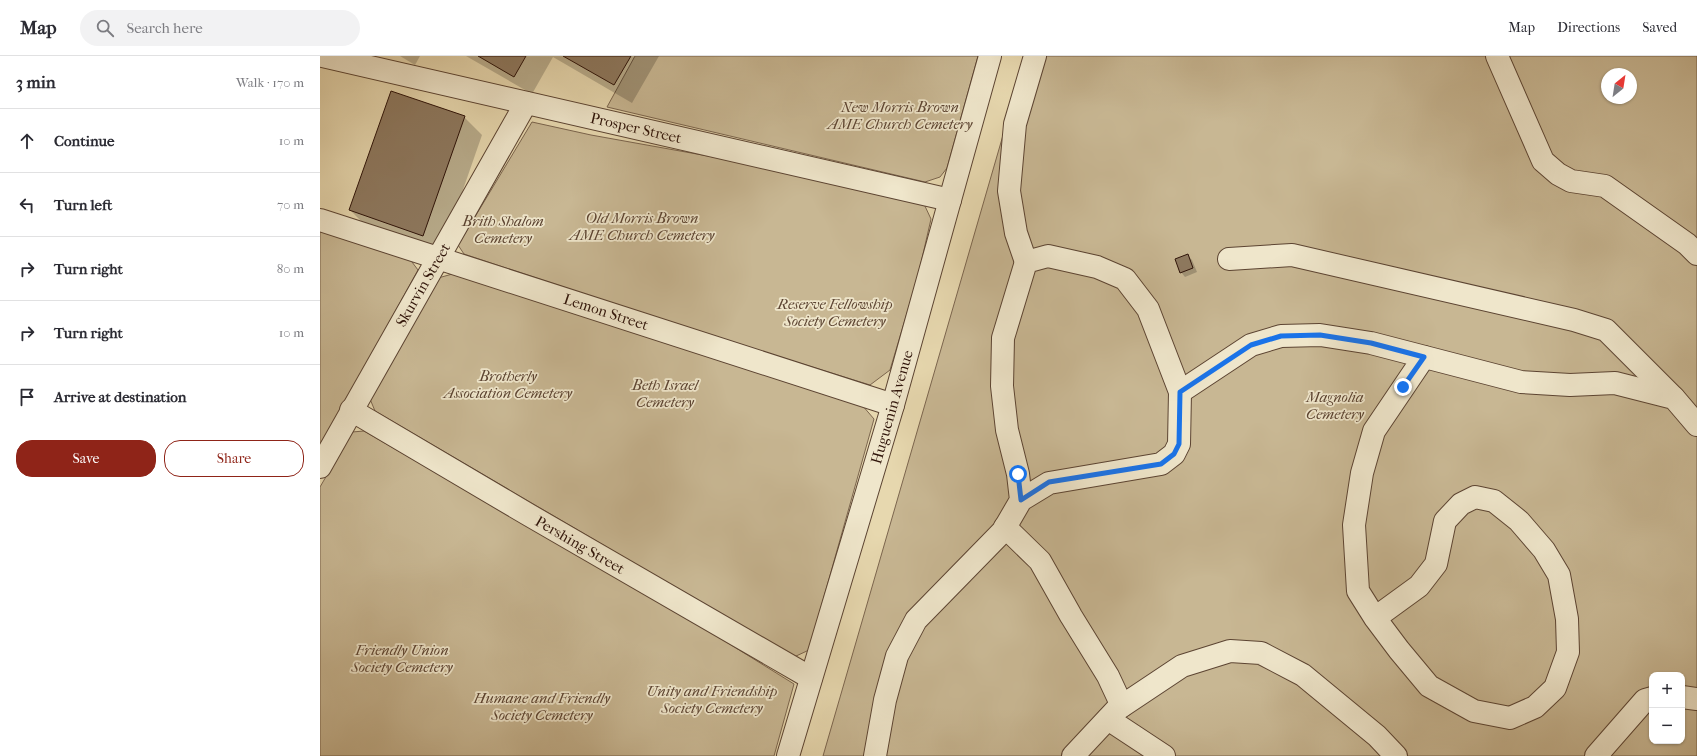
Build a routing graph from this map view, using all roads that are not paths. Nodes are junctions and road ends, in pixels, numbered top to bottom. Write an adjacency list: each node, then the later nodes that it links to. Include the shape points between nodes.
1 (322, 56): 5 (street, Prosper Street)
2 (990, 56): 6 (street, Huguenin Avenue)
3 (1035, 56): 11 (street, via 1015,124 1009,191 1016,233)
4 (1497, 56): 8 (street, via 1543,161 1571,181 1605,186 1687,244)
5 (517, 101): 6 (street, Prosper Street); 9 (street, Skurvin Street)
6 (950, 200): 15 (street, Huguenin Avenue)
7 (320, 220): 9 (street, Lemon Street)
8 (1697, 254)
9 (439, 258): 15 (street, Lemon Street); 16 (street, Skurvin Street)
10 (1229, 259): 14 (street, via 1292,255 1574,320 1606,330)
11 (1026, 262): 13 (street, via 1048,256 1054,257 1097,267 1125,279 1148,309); 19 (street, via 1003,338 1002,378 1007,430 1018,474)
12 (1424, 357): 13 (street, via 1371,343 1320,335 1281,336 1251,345); 14 (street, via 1521,382 1570,385 1615,383); 21 (street, via 1374,431 1362,473 1354,525 1355,558 1358,591)
13 (1180, 392): 19 (street, via 1179,444 1174,454 1161,464 1049,482)
14 (1674, 398): 17 (street)
15 (893, 405): 22 (street, Huguenin Avenue)
16 (351, 410): 18 (street, Skurvin Street); 22 (street, Pershing Street)
17 (1697, 425)
18 (320, 467)
19 (1021, 500): 20 (street)
20 (1005, 527): 26 (street, via 1040,561 1108,676); 28 (street, via 916,620 897,656 885,700)
21 (1375, 618): 21 (street, via 1429,686 1474,711 1510,718 1535,708 1555,688 1568,652 1567,619 1559,575 1544,550 1519,521 1494,501 1475,497 1461,504 1445,521 1436,564 1419,586)
22 (811, 678): 27 (street, Huguenin Avenue)
23 (1685, 697): 25 (street)
24 (1649, 699): 32 (street, via 1645,700)
25 (1697, 699)
26 (1115, 712): 29 (street); 30 (street); 31 (street, via 1182,666 1230,651 1261,654 1304,675 1377,736)
27 (788, 756)
28 (875, 756)
29 (1073, 756)
30 (1164, 756)
31 (1396, 756)
32 (1596, 756)

